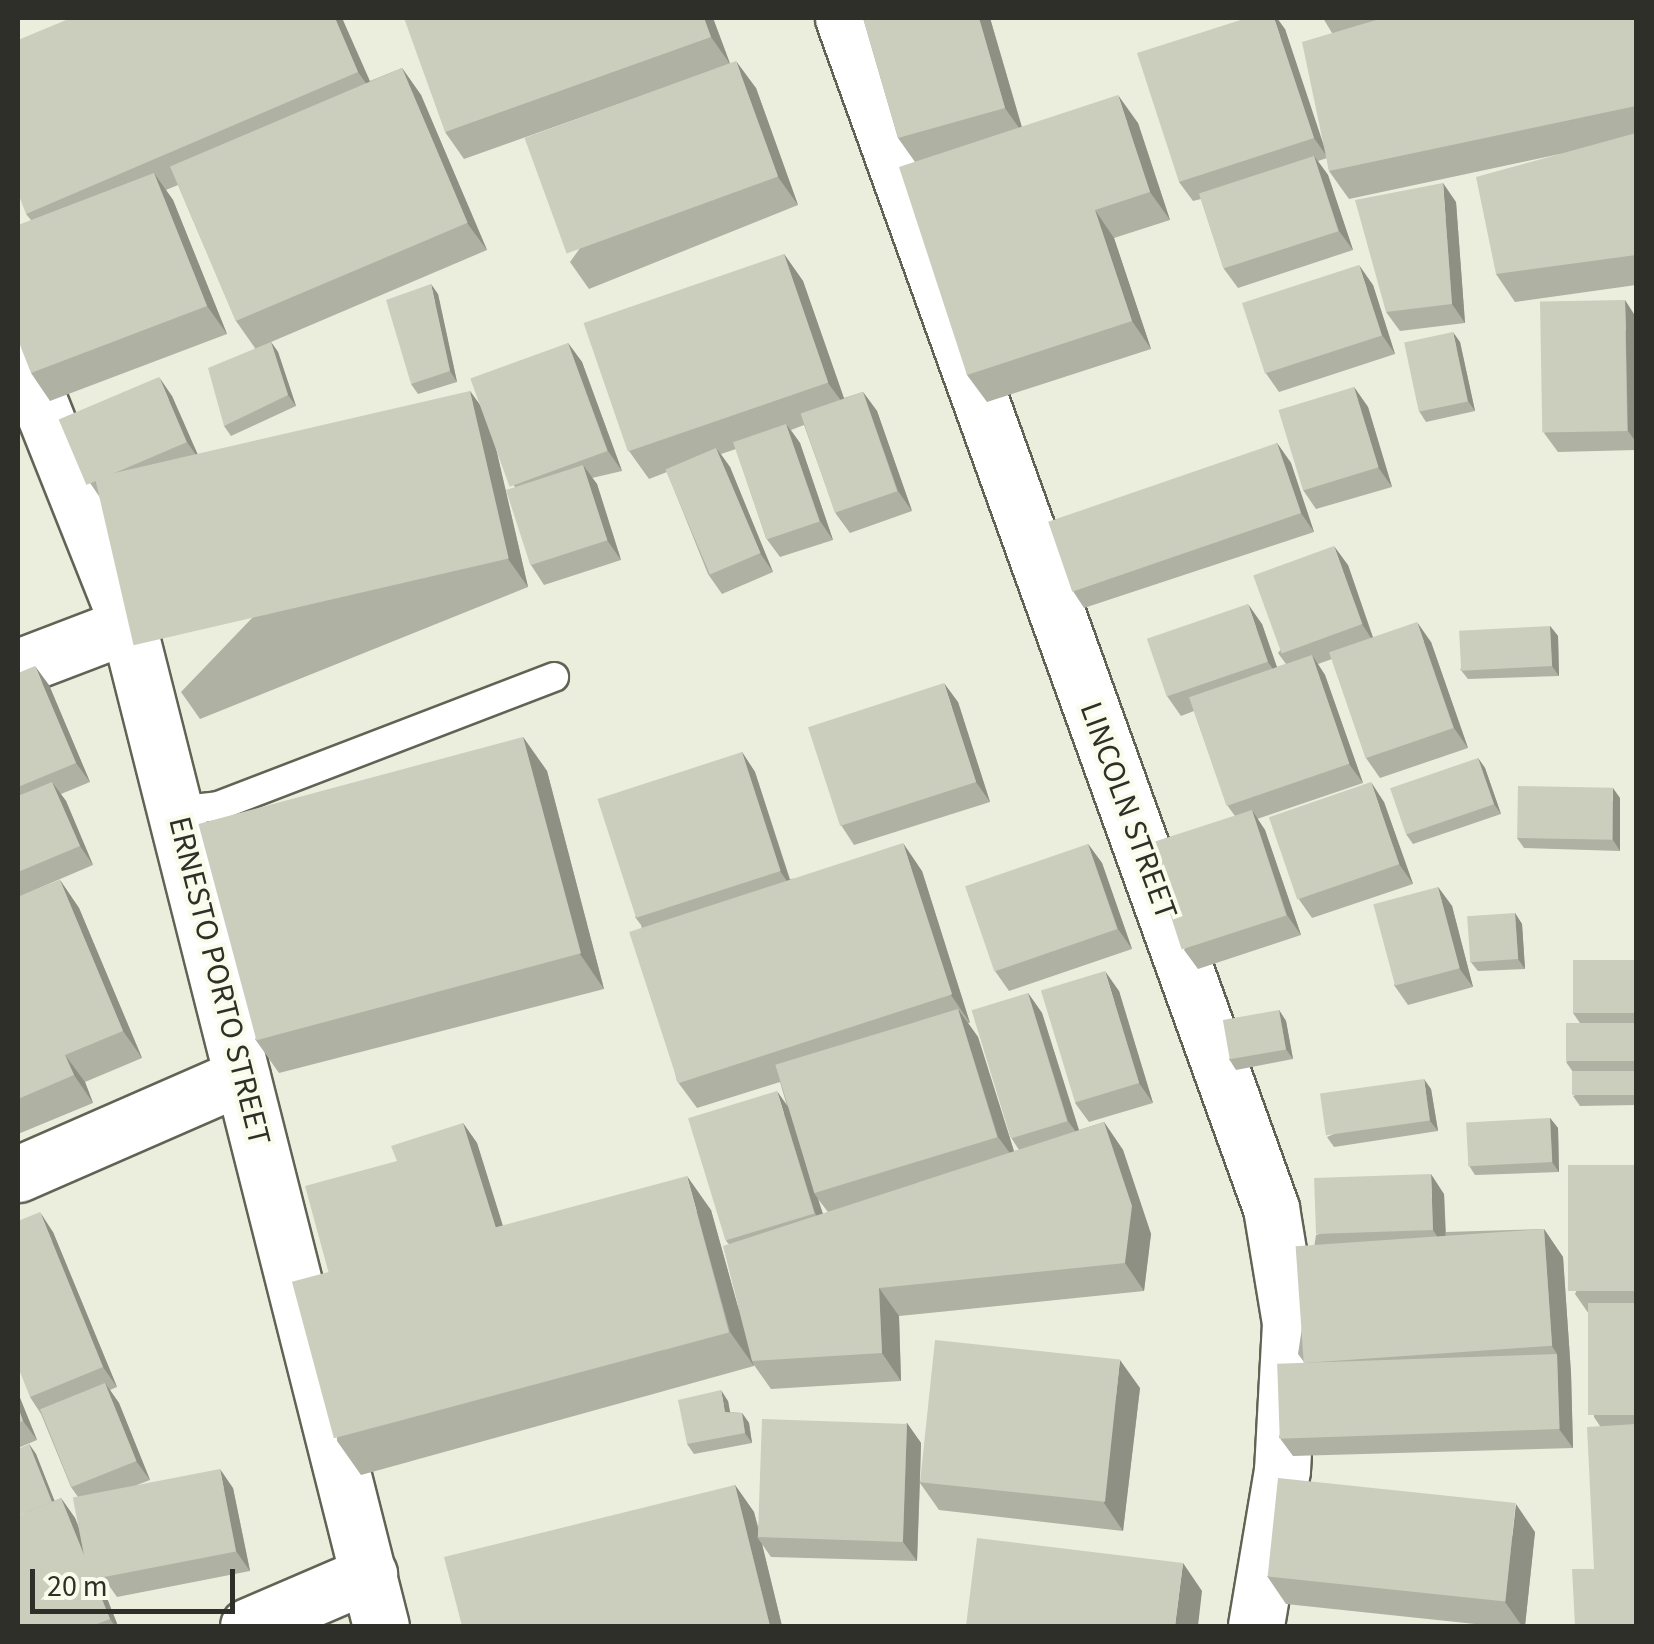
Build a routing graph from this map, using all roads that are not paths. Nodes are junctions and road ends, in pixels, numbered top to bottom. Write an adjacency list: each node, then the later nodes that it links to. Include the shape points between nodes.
1 (843, 18): 12 (street, LINCOLN STREET, via 1271,1208 1290,1323 1282,1470)
2 (18, 348): 3 (street, ERNESTO PORTO STREET)
3 (128, 625): 4 (street); 6 (street, ERNESTO PORTO STREET)
4 (18, 667)
5 (554, 677): 6 (lane, via 218,806)
6 (176, 811): 7 (street, ERNESTO PORTO STREET)
7 (242, 1076): 8 (street); 9 (street, ERNESTO PORTO STREET)
8 (18, 1174)
9 (369, 1574): 10 (street); 11 (street, ERNESTO PORTO STREET)
10 (248, 1626)
11 (382, 1626)
12 (1256, 1626)

